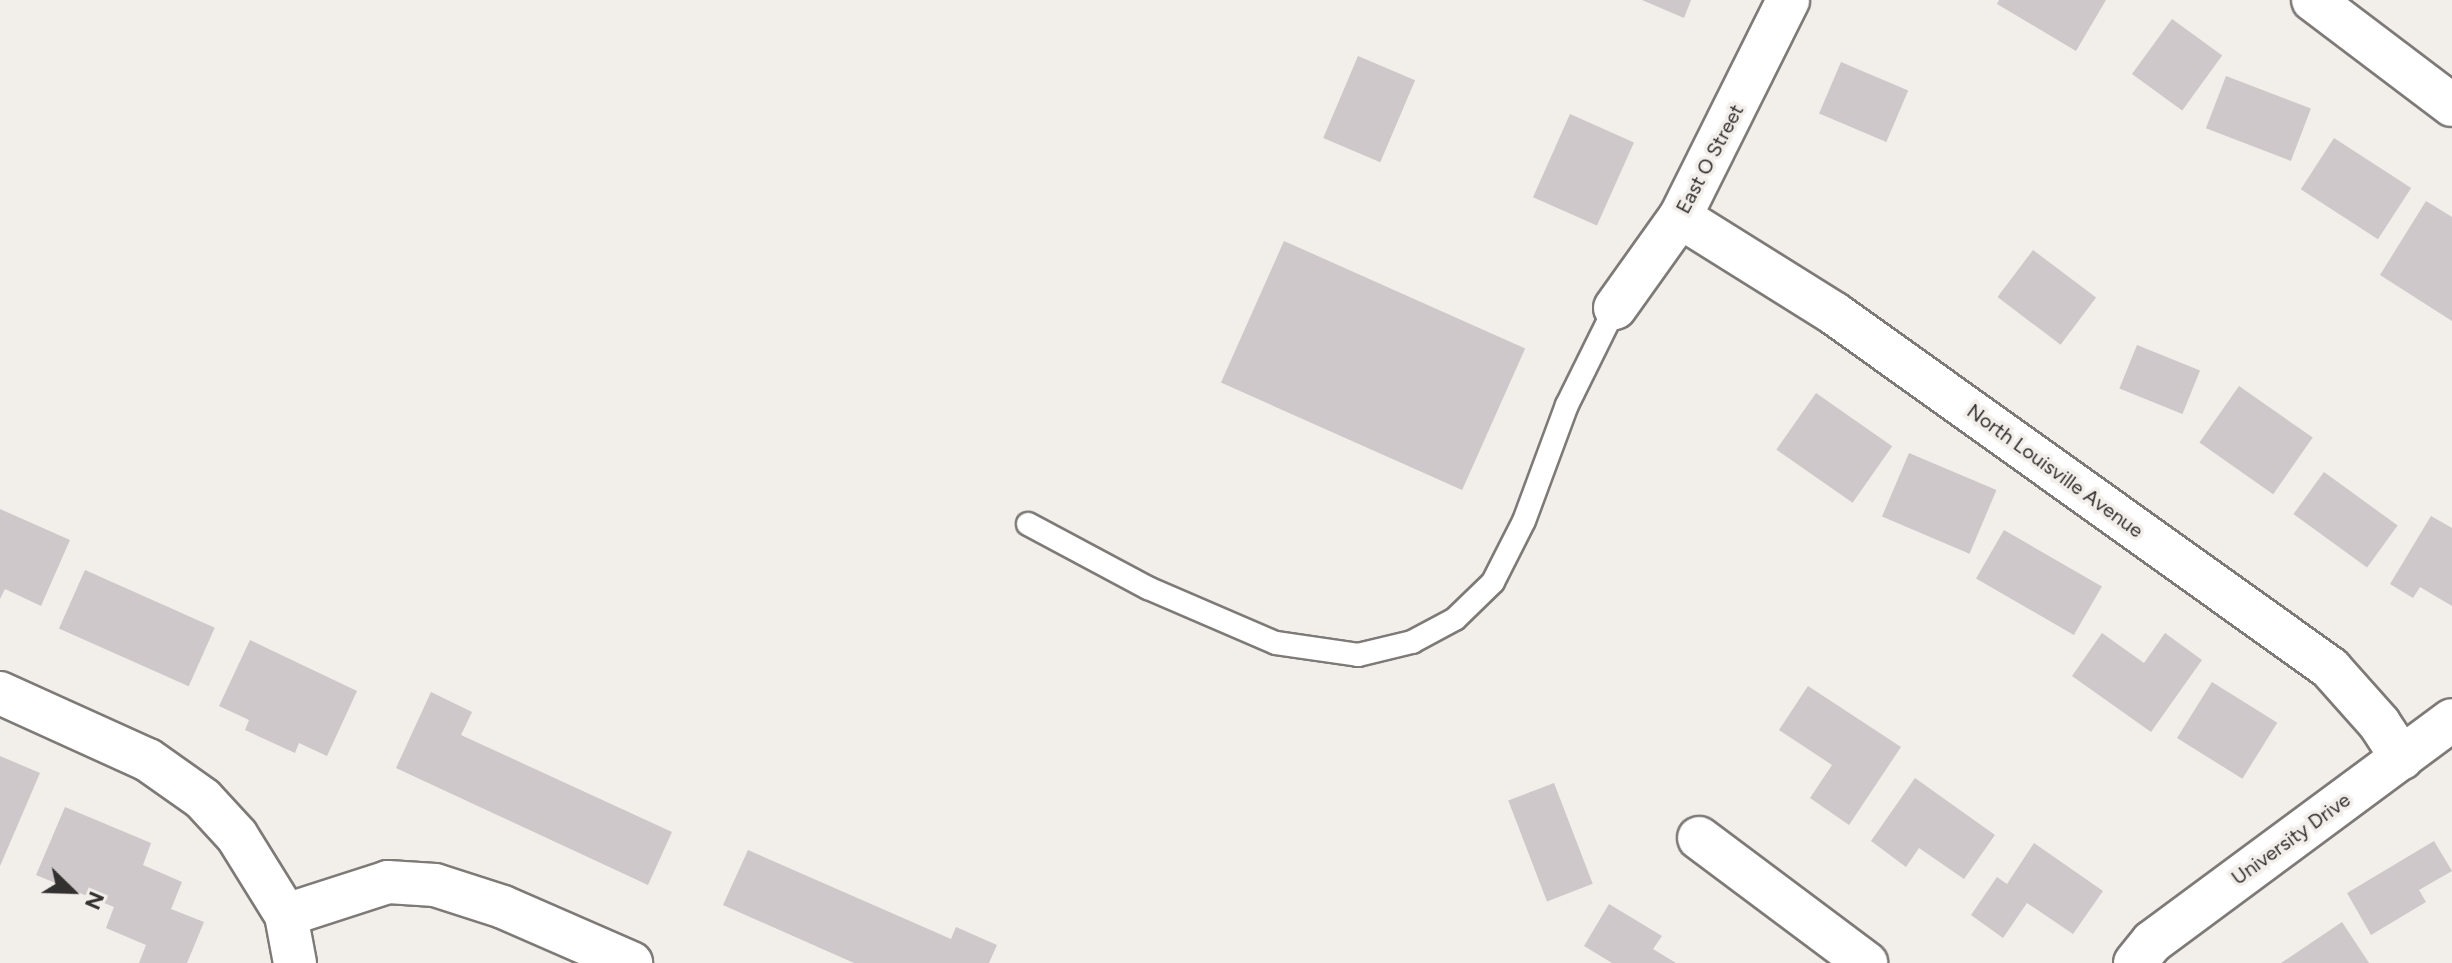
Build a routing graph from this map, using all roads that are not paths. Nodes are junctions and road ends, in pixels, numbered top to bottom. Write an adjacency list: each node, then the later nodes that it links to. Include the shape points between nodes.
1 (1788, 0): 4 (street, East O Street)
2 (2313, 0): 3 (street)
3 (2452, 105)
4 (1680, 217): 5 (street, East O Street); 9 (street, North Louisville Avenue, via 1835,314 2330,668)
5 (1615, 308): 6 (lane, via 1567,405 1524,521 1493,582 1455,619 1412,642 1358,655 1276,643 1148,588)
6 (1028, 524)
7 (0, 693): 11 (street, via 148,760 203,799 237,836)
8 (2452, 720): 9 (street, University Drive)
9 (2402, 758): 15 (street, University Drive, via 2152,942)
10 (1699, 838): 14 (street)
11 (286, 915): 12 (street); 13 (street, via 388,882 435,885 503,907)
12 (295, 963)
13 (631, 963)
14 (1866, 963)
15 (2135, 963)

